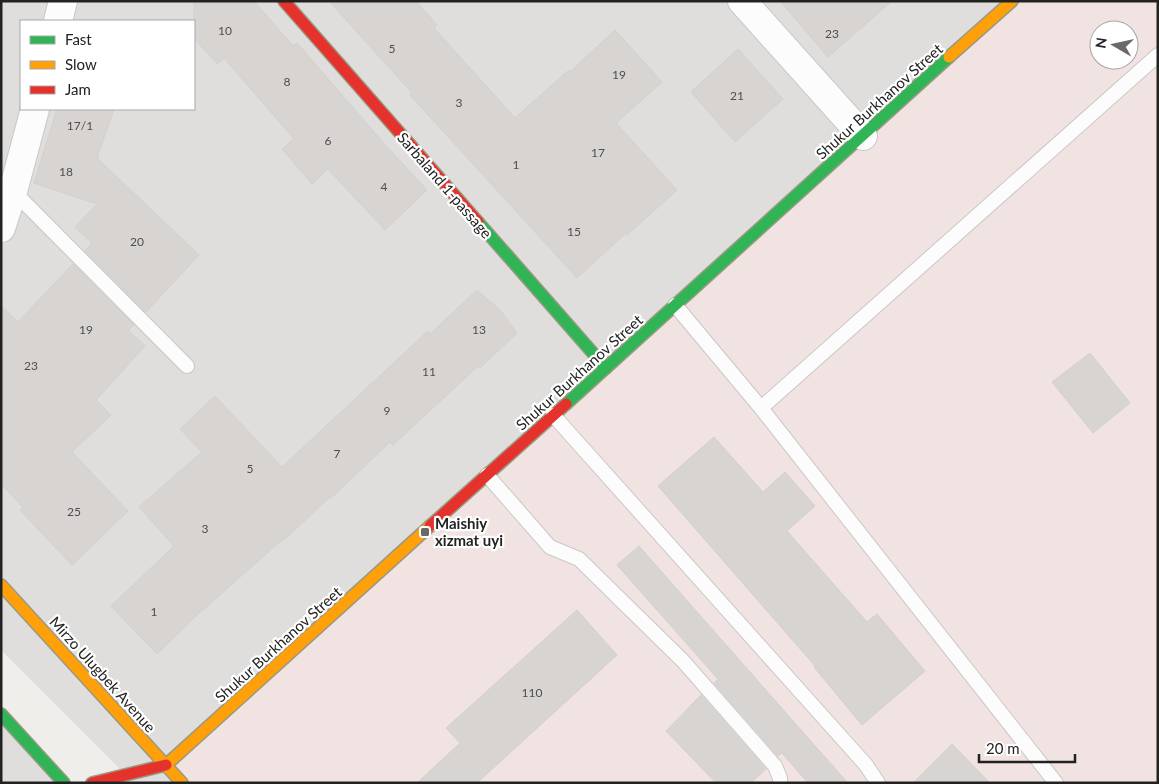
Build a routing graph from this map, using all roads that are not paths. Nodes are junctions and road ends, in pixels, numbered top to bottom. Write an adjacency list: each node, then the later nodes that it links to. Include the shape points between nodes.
1 (63, 1): 5 (street)
2 (284, 1): 13 (street, Sarbaland 1-passage)
3 (742, 1): 8 (street)
4 (1012, 1): 8 (street, Shukur Burkhanov Street)
5 (58, 20)
6 (1158, 55): 14 (lane)
7 (35, 110): 9 (street)
8 (862, 136): 11 (street, Shukur Burkhanov Street)
9 (13, 191): 10 (street); 12 (lane)
10 (1, 228)
11 (675, 305): 13 (street, Shukur Burkhanov Street); 14 (lane)
12 (187, 366)
13 (606, 368): 15 (street, Shukur Burkhanov Street)
14 (761, 408): 26 (lane)
15 (553, 415): 16 (street, Shukur Burkhanov Street); 25 (lane)
16 (487, 475): 19 (street, Shukur Burkhanov Street); 24 (lane, via 550,546 579,559 683,661 775,766)
17 (1, 585): 19 (street, Mirzo Ulugbek Avenue)
18 (1, 714): 20 (street)
19 (166, 765): 21 (street); 22 (street, Shukur Burkhanov Street); 23 (street, Mirzo Ulugbek Avenue)
20 (64, 783)
21 (92, 783)
22 (150, 783)
23 (182, 783)
24 (780, 783)
25 (878, 783)
26 (1056, 783)

